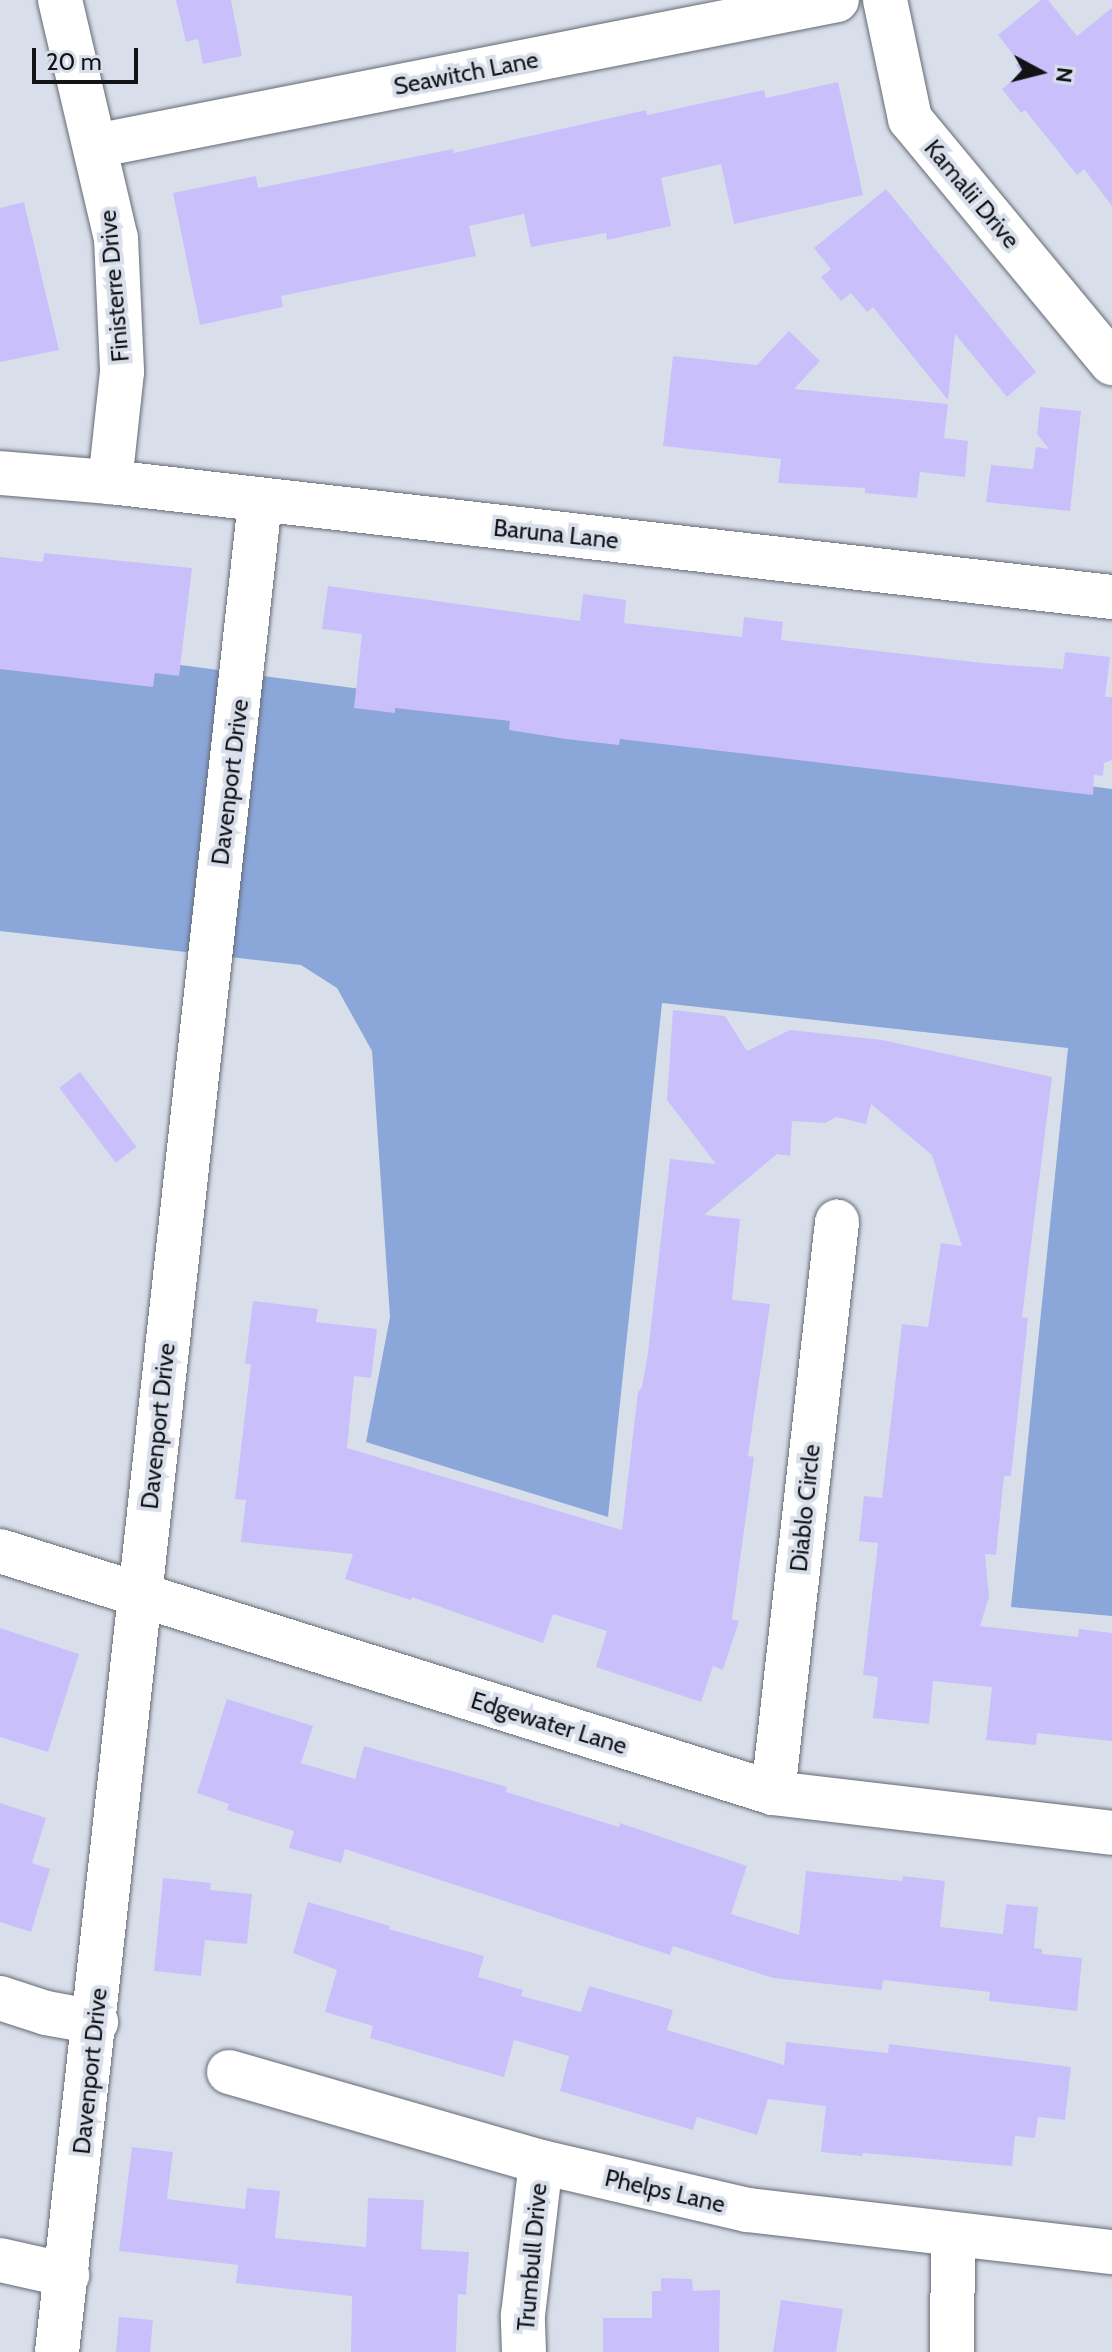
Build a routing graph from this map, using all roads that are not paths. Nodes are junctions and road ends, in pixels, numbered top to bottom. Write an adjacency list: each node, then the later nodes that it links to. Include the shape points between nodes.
1 (60, 0): 4 (street, Finisterre Drive)
2 (837, 0): 4 (street, Seawitch Lane)
3 (885, 0): 5 (street, Kamalii Drive, via 910,119)
4 (95, 146): 7 (street, Finisterre Drive, via 116,238 122,372)
5 (1112, 363)
6 (0, 473): 7 (street, Baruna Lane)
7 (110, 482): 8 (street, Baruna Lane)
8 (260, 501): 9 (street, Baruna Lane); 12 (street, Davenport Drive)
9 (1112, 597)
10 (837, 1222): 13 (street, Diablo Circle)
11 (0, 1551): 12 (street, Edgewater Lane)
12 (140, 1595): 13 (street, Edgewater Lane); 16 (street, Davenport Drive)
13 (773, 1793): 14 (street, Edgewater Lane)
14 (1112, 1833)
15 (0, 1998): 16 (street)
16 (96, 2022): 22 (street, Davenport Drive)
17 (229, 2072): 18 (street, Phelps Lane)
18 (541, 2162): 19 (street, Phelps Lane, via 747,2210); 24 (street, Trumbull Drive, via 523,2315)
19 (953, 2235): 20 (street, Phelps Lane); 25 (street)
20 (1112, 2252)
21 (0, 2260): 22 (street)
22 (67, 2275): 23 (street, Davenport Drive)
23 (57, 2352)
24 (524, 2352)
25 (952, 2352)

